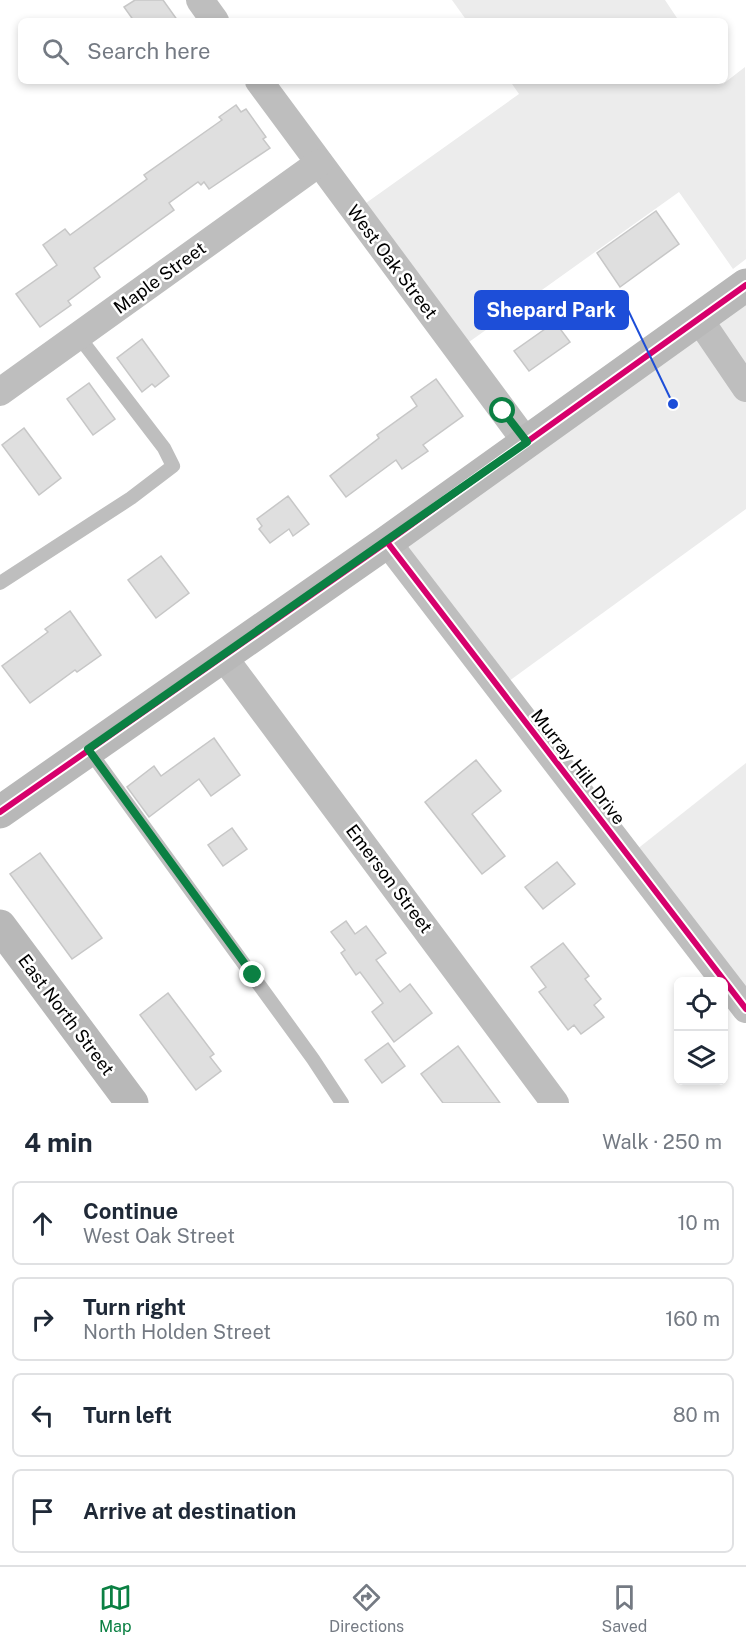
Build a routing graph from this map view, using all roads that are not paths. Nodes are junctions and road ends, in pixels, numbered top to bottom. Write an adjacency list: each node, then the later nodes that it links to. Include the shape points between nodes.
1 (200, 0): 2 (street)
2 (213, 18)
3 (261, 84): 4 (street, West Oak Street)
4 (319, 163): 7 (street, Maple Street); 10 (street, West Oak Street)
5 (746, 285): 6 (main road)
6 (699, 319): 8 (street); 10 (main road)
7 (79, 337): 9 (street, Maple Street); 12 (lane, via 164,448 173,466)
8 (746, 388)
9 (0, 392)
10 (527, 442): 11 (main road)
11 (387, 542): 13 (main road); 17 (street, Murray Hill Drive)
12 (0, 583)
13 (222, 655): 14 (main road); 20 (street, Emerson Street)
14 (88, 749): 15 (main road); 19 (lane)
15 (0, 812)
16 (0, 926): 18 (main road, East North Street)
17 (746, 1009)
18 (132, 1103)
19 (342, 1103)
20 (555, 1103)

